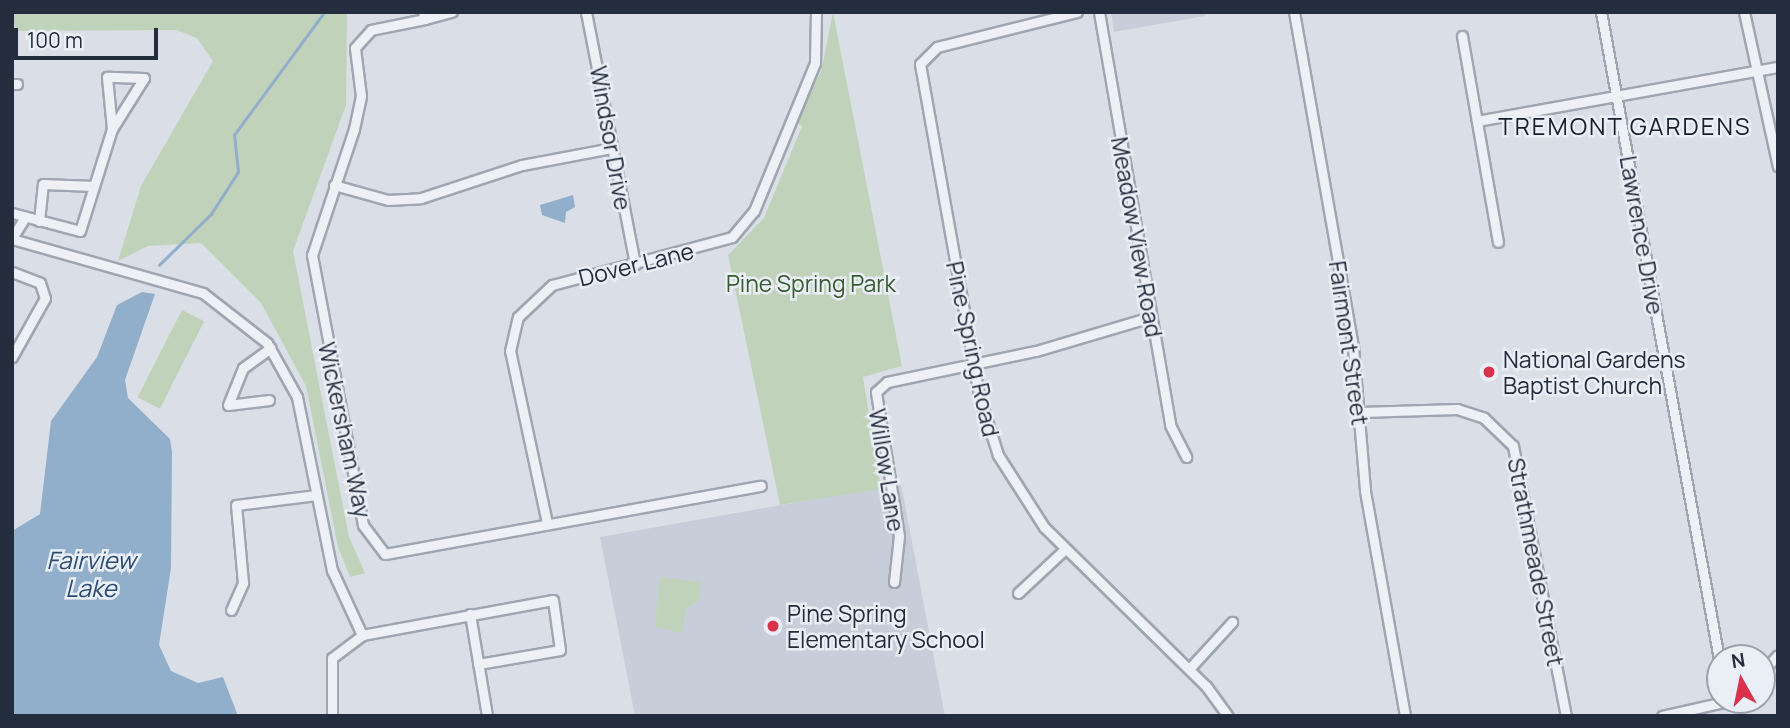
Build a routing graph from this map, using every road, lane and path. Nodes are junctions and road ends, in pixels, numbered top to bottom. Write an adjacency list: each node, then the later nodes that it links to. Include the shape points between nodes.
1 (452, 12): 9 (street, Wickersham Way)
2 (586, 12): 16 (street, Windsor Drive, via 612,121)
3 (816, 12): 25 (street, Dover Lane, via 815,63 754,211 732,237)
4 (1077, 12): 30 (street, Pine Spring Road, via 937,47 920,64)
5 (1099, 12): 27 (street, Meadow View Road)
6 (1294, 12): 32 (street, Fairmont Street)
7 (1601, 12): 13 (street, Lawrence Drive)
8 (1744, 12): 12 (street)
9 (424, 16): 18 (street, Wickersham Way, via 360,38 355,48 361,96)
10 (1462, 36): 14 (street)
11 (1778, 67): 12 (street)
12 (1757, 71): 13 (street); 17 (street)
13 (1617, 97): 14 (street); 44 (street, Lawrence Drive)
14 (1477, 121): 24 (street)
15 (111, 129): 15 (street, via 107,76 144,78 131,98); 19 (street)
16 (612, 148): 18 (street, via 522,165 421,198 388,200); 25 (street, Windsor Drive)
17 (1778, 166)
18 (334, 185): 36 (street, Wickersham Way, via 312,255 363,525 385,554)
19 (93, 186): 22 (street, via 43,184); 22 (street, via 80,231)
20 (13, 215): 21 (street)
21 (25, 217): 22 (street); 23 (street)
22 (40, 221)
23 (12, 239): 28 (street, via 203,293 236,312)
24 (1498, 242)
25 (635, 264): 36 (street, Dover Lane, via 552,285 518,317 510,351)
26 (12, 272): 29 (street, via 40,283 45,298)
27 (1150, 317): 30 (street, Willow Lane); 33 (street, Meadow View Road, via 1170,425)
28 (271, 348): 31 (street, via 243,368 228,405); 35 (street, via 297,397)
29 (12, 357)
30 (974, 365): 37 (street, Pine Spring Road, via 998,455); 38 (street, Willow Lane, via 887,382 876,392 899,536)
31 (269, 400)
32 (1361, 412): 51 (street, Fairmont Street, via 1366,491); 52 (street, Strathmeade Street, via 1457,409 1484,418 1513,446)
33 (1186, 457)
34 (761, 486): 36 (street, Wickersham Way)
35 (316, 495): 40 (street, via 236,505 243,583); 43 (street, via 332,570)
36 (547, 523)
37 (1064, 550): 39 (street); 46 (street, Pine Spring Road)
38 (894, 582)
39 (1018, 593)
40 (231, 610)
41 (470, 614): 43 (street); 45 (street); 45 (street, via 553,600 560,650)
42 (1233, 622): 46 (street)
43 (362, 635): 48 (street, via 332,659)
44 (1716, 644)
45 (478, 664): 49 (street)
46 (1189, 669): 50 (street, Pine Spring Road)
47 (1706, 706): 53 (street)
48 (332, 716)
49 (487, 716)
50 (1228, 716)
51 (1405, 716)
52 (1566, 716)
53 (1662, 716)

